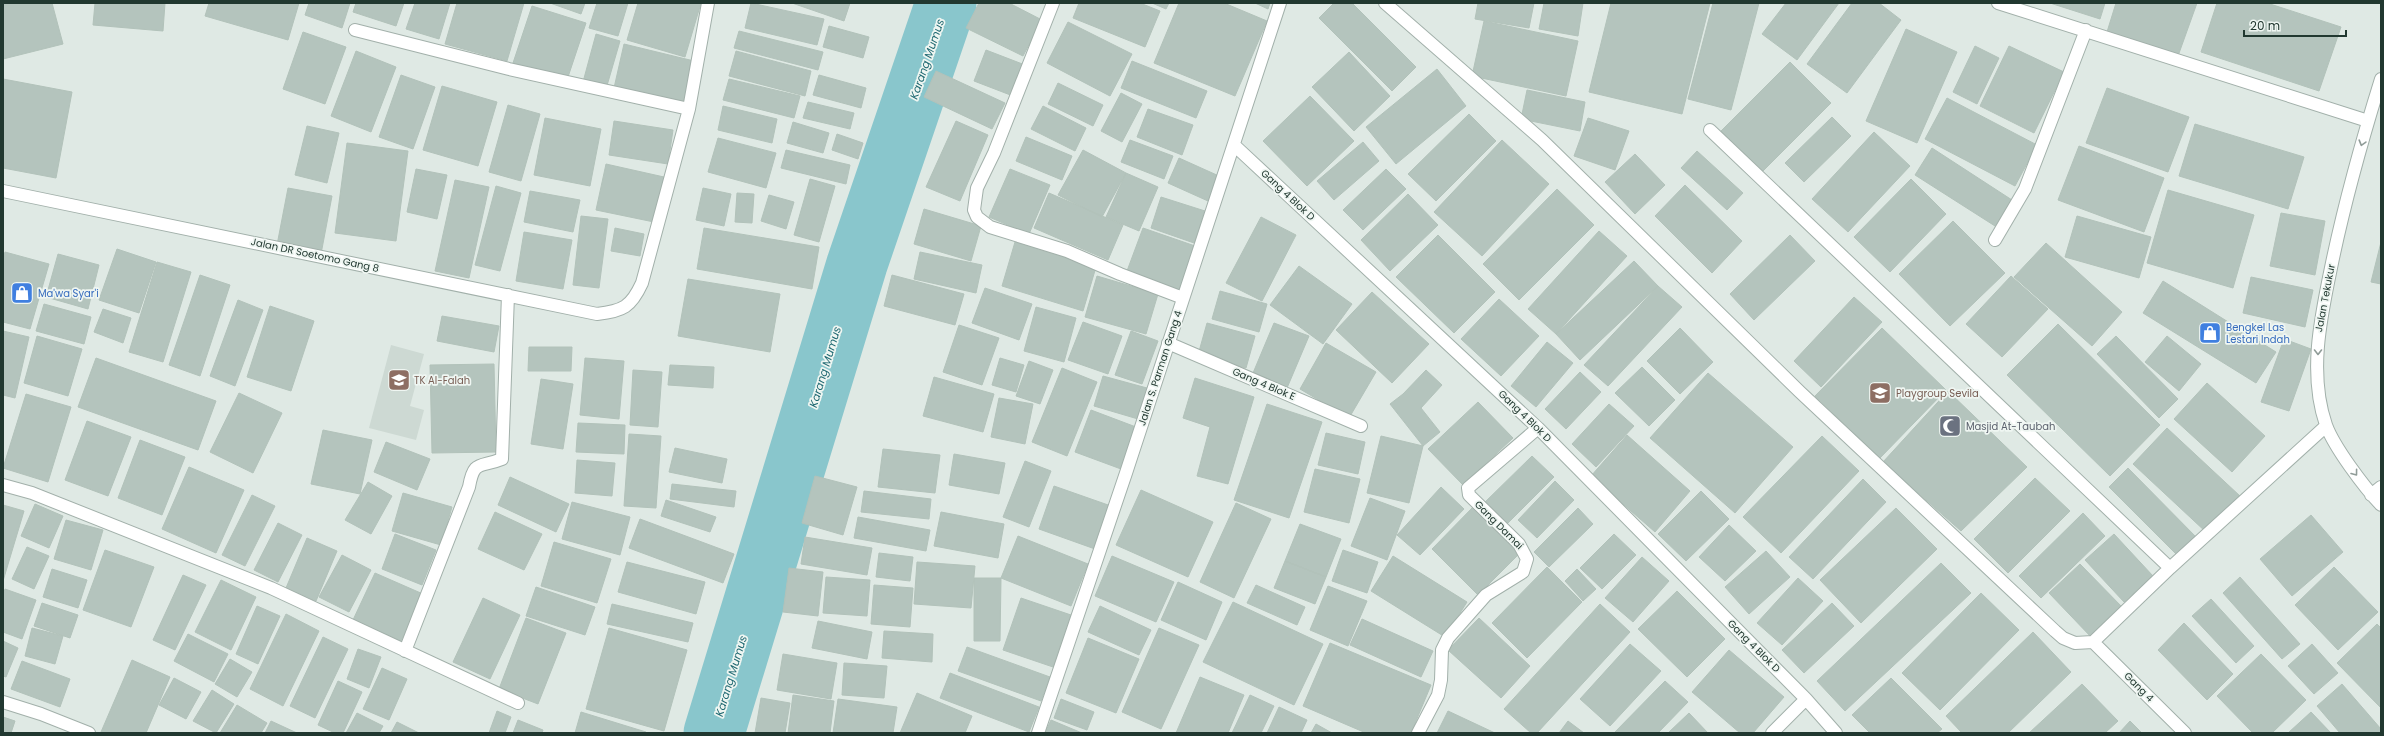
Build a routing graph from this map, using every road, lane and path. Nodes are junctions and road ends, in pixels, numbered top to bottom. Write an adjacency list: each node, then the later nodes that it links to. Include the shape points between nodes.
1 (708, 3): 9 (street)
2 (1053, 3): 16 (street, via 994,152 977,188 974,210 977,217 990,227 1067,251)
3 (1280, 3): 12 (street, Jalan S. Parman Gang 4)
4 (1385, 3): 25 (street, via 1542,140 1800,392 2055,631 2075,643)
5 (1998, 3): 7 (street)
6 (355, 30): 9 (street, via 509,69)
7 (2086, 30): 10 (street); 14 (street, via 2025,189)
8 (2381, 79): 10 (street, Jalan Tekukur)
9 (689, 109): 15 (street, Jalan DR Soetomo Gang 8, via 642,283 626,307 597,314)
10 (2368, 121): 19 (street, Jalan Tekukur, one-way to 19, via 2348,192 2318,334 2320,396)
11 (1710, 130): 24 (street)
12 (1234, 145): 16 (street, Jalan S. Parman Gang 4); 20 (street, Gang 4 Blok D)
13 (3, 191): 15 (street, Jalan DR Soetomo Gang 8)
14 (1994, 240)
15 (508, 295): 26 (street, via 502,459 479,465 472,471 469,487)
16 (1183, 298): 17 (street, Jalan S. Parman Gang 4)
17 (1168, 343): 18 (street, Gang 4 Blok E); 31 (street, Jalan S. Parman Gang 4)
18 (1361, 426)
19 (2326, 426): 22 (street, Jalan Tekukur, one-way to 22, via 2350,466); 24 (street)
20 (1538, 428): 27 (street, Gang 4 Blok D); 32 (street, Gang Damai, via 1468,488 1469,495 1519,544 1527,559 1523,572 1486,595 1444,645 1438,695)
21 (3, 485): 26 (street, via 32,493 271,588)
22 (2376, 491): 23 (street, Jalan Tekukur)
23 (2381, 504)
24 (2170, 568): 25 (street)
25 (2093, 642): 35 (street, Gang 4)
26 (405, 651): 29 (street)
27 (1806, 699): 33 (street); 34 (street, Gang 4 Blok D)
28 (3, 702): 30 (street)
29 (518, 703)
30 (89, 733)
31 (1038, 733)
32 (1418, 733)
33 (1772, 733)
34 (1836, 733)
35 (2185, 733)

